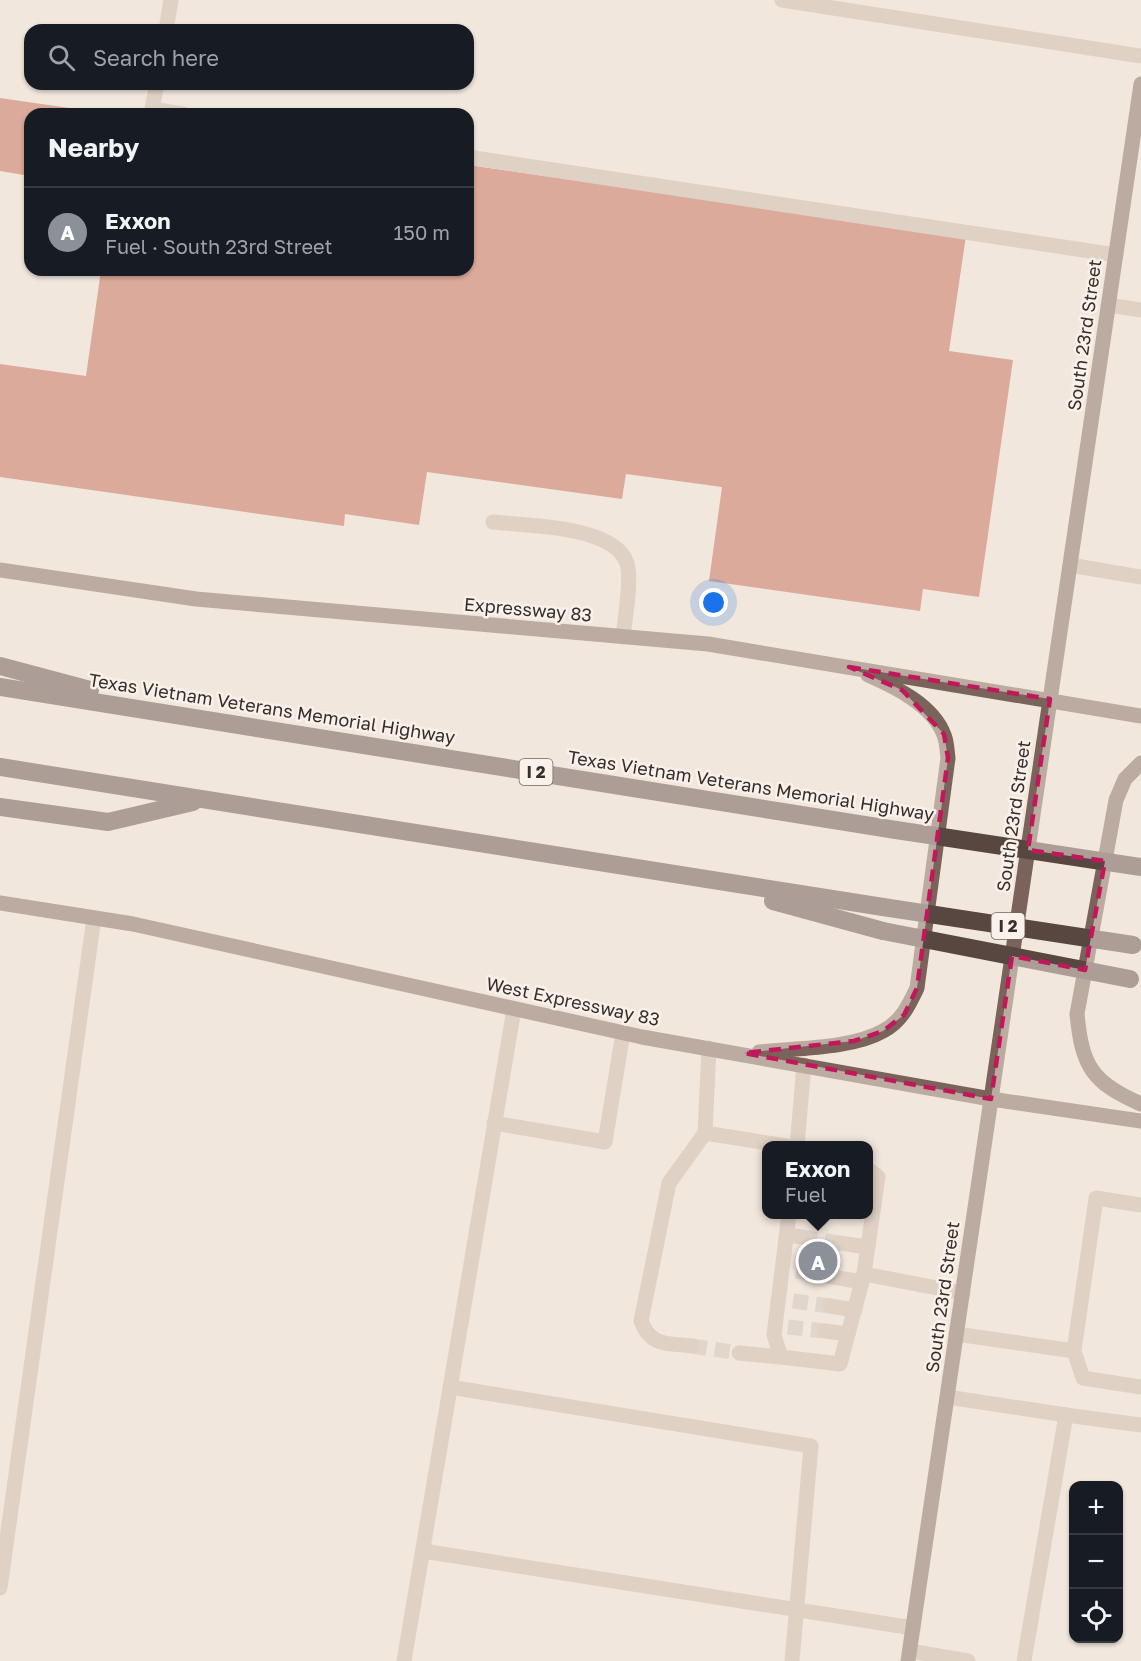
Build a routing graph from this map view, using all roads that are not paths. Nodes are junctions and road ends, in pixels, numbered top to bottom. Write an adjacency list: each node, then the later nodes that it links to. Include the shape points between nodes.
1 (171, 0): 4 (street)
2 (782, 0): 3 (street)
3 (841, 4): 5 (street)
4 (167, 24)
5 (1141, 56)
6 (1141, 84): 10 (main road, South 23rd Street)
7 (156, 90): 8 (street)
8 (152, 108)
9 (474, 158): 10 (street)
10 (1116, 255): 11 (main road, South 23rd Street)
11 (1108, 305): 12 (street); 14 (main road, South 23rd Street)
12 (1141, 310)
13 (493, 522): 17 (street, via 588,533 618,548 628,567)
14 (1070, 566): 16 (street); 21 (main road, South 23rd Street)
15 (0, 570): 17 (main road, Expressway 83, via 196,599)
16 (1141, 578)
17 (623, 637): 19 (main road, Expressway 83, via 708,644)
18 (0, 666): 22 (highway)
19 (849, 667): 21 (main road, Expressway 83); 37 (main road, via 902,690 944,734 948,758 917,988 903,1015 883,1031 854,1041)
20 (0, 687): 22 (highway, Texas Vietnam Veterans Memorial Highway / I 2)
21 (1050, 699): 23 (main road, Expressway 83); 39 (main road, South 23rd Street)
22 (176, 714): 28 (highway, Texas Vietnam Veterans Memorial Highway / I 2, bridge)
23 (1141, 716)
24 (1141, 763): 40 (main road, via 1125,778 1116,800 1077,1014 1081,1046 1090,1068 1114,1092)
25 (0, 767): 26 (highway, I 2)
26 (202, 800): 27 (highway, via 108,822); 29 (highway, I 2)
27 (0, 807)
28 (1141, 867)
29 (693, 878): 32 (highway, I 2, bridge); 33 (highway, bridge, via 883,931)
30 (0, 903): 31 (main road, West Expressway 83)
31 (94, 918): 34 (main road, West Expressway 83); 71 (street)
32 (1137, 946)
33 (1136, 980)
34 (514, 1009): 35 (main road, West Expressway 83); 42 (street)
35 (623, 1033): 36 (main road, West Expressway 83); 42 (street, via 604,1142)
36 (709, 1048): 37 (main road, West Expressway 83); 43 (street)
37 (744, 1053): 38 (main road, West Expressway 83)
38 (804, 1065): 39 (main road, West Expressway 83); 44 (street)
39 (991, 1099): 41 (main road, West Expressway 83); 55 (main road, South 23rd Street)
40 (1141, 1104)
41 (1141, 1121)
42 (494, 1123): 65 (street)
43 (705, 1133): 45 (street); 61 (street, via 669,1183 641,1321 655,1341)
44 (797, 1141)
45 (762, 1142)
46 (873, 1173): 47 (street, via 878,1177)
47 (873, 1188)
48 (1141, 1205): 62 (street, via 1096,1198)
49 (790, 1219): 64 (street, via 794,1236 786,1300 782,1326 774,1335)
50 (866, 1219): 52 (street)
51 (838, 1243): 52 (street)
52 (868, 1246): 54 (street)
53 (833, 1277): 54 (street)
54 (863, 1278): 55 (street); 57 (street)
55 (963, 1293): 60 (main road, South 23rd Street)
56 (830, 1306): 57 (street)
57 (855, 1310): 59 (street)
58 (825, 1331): 59 (street)
59 (848, 1334): 64 (street, via 840,1364)
60 (956, 1335): 62 (street); 67 (main road, South 23rd Street)
61 (692, 1346)
62 (1074, 1351): 66 (street, via 1083,1378)
63 (739, 1353): 64 (street)
64 (781, 1357)
65 (450, 1387): 70 (street); 72 (street, via 811,1446)
66 (1141, 1387)
67 (947, 1397): 68 (street); 73 (main road, South 23rd Street)
68 (1066, 1415): 69 (street); 78 (street)
69 (1141, 1425)
70 (423, 1551): 72 (street); 75 (street)
71 (0, 1588)
72 (798, 1610): 73 (street); 76 (street)
73 (913, 1628): 74 (main road, South 23rd Street)
74 (909, 1656): 77 (street)
75 (404, 1661)
76 (792, 1661)
77 (968, 1661)
78 (1024, 1661)

